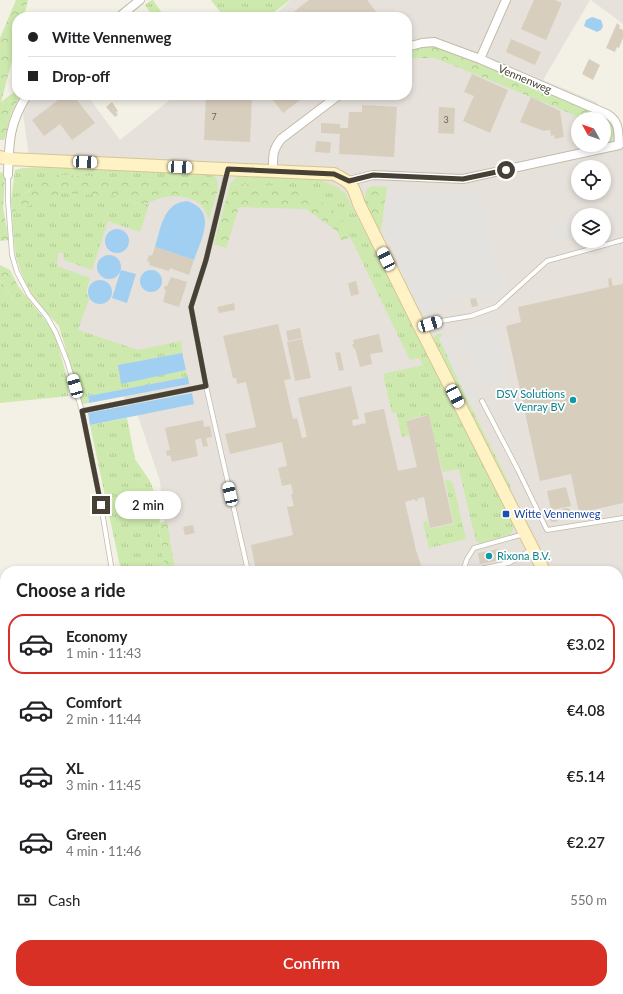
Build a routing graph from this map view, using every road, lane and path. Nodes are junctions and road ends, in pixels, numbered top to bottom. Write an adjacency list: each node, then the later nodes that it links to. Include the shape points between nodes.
1 (140, 0): 3 (street)
2 (506, 0): 5 (street)
3 (125, 12)
4 (412, 46): 5 (street, Vennenweg, via 434,42)
5 (480, 59): 8 (street, Vennenweg, via 612,117 616,122)
6 (24, 100): 9 (street, via 12,126)
7 (333, 100): 11 (street, via 276,146 272,153)
8 (621, 145): 13 (street, via 463,179 373,175)
9 (3, 159): 10 (street); 12 (street)
10 (228, 169): 11 (street); 16 (lane, via 206,260 191,307)
11 (273, 171): 13 (street, via 334,174)
12 (8, 175): 18 (lane, via 12,254 29,295 56,333)
13 (349, 181): 15 (street)
14 (623, 240): 15 (lane, via 547,261 496,307 471,316 442,320)
15 (420, 327): 20 (street)
16 (206, 386): 18 (lane); 23 (lane)
17 (482, 401): 19 (lane, via 547,530)
18 (82, 411): 22 (lane)
19 (623, 518)
20 (525, 533): 21 (street); 24 (lane, via 474,548)
21 (533, 548): 25 (lane, via 509,563); 26 (street)
22 (111, 566)
23 (247, 566)
24 (465, 566)
25 (494, 566)
26 (542, 566)

